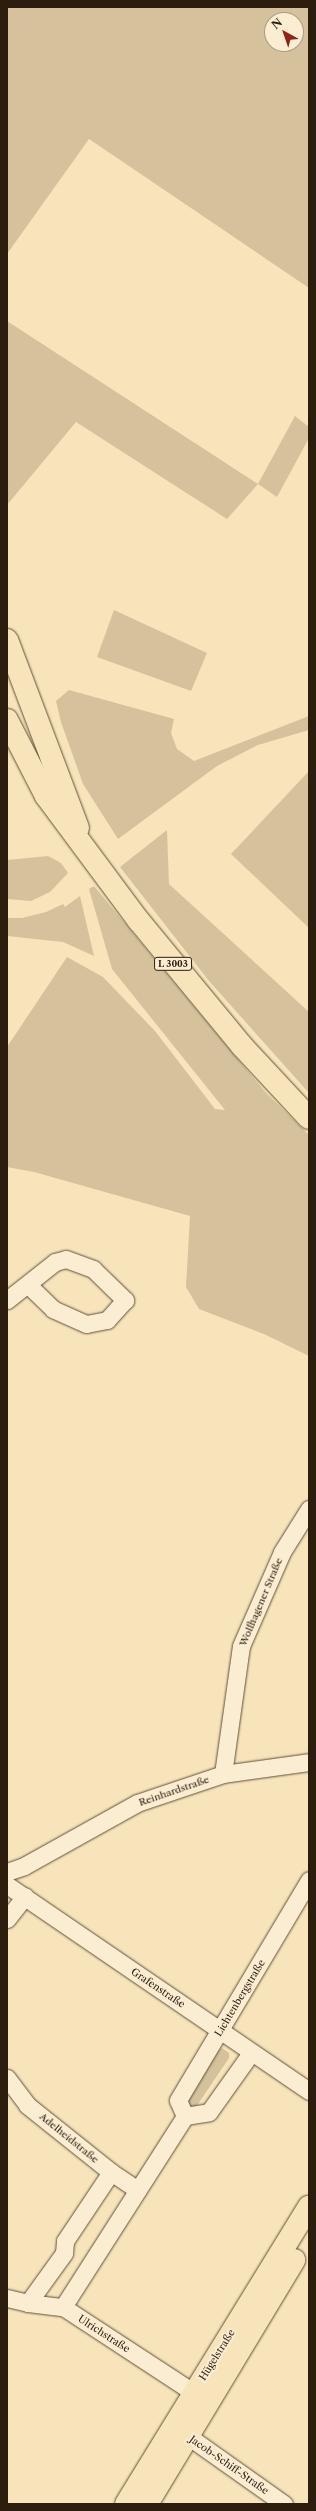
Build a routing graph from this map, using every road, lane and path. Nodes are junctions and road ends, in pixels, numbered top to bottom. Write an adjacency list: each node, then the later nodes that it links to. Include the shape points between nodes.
1 (7, 640): 3 (main road, L 3003)
2 (7, 720): 3 (main road, L 3003, via 46,796)
3 (85, 846): 4 (main road, L 3003, via 138,921 204,1002)
4 (309, 1118)
5 (28, 1285): 5 (street, via 53,1309 86,1324 107,1320 125,1300 93,1269 66,1259 55,1262); 6 (street)
6 (7, 1300)
7 (309, 1509): 9 (street, Wolfhagener Straße, via 282,1552 241,1646)
8 (309, 1762): 9 (street, Reinhardstraße)
9 (223, 1774): 10 (street, Reinhardstraße, via 137,1803 24,1866)
10 (7, 1872)
11 (309, 1880): 15 (street, Lichtenbergstraße)
12 (7, 1885): 13 (street, Grafenstraße)
13 (24, 1896): 14 (street); 15 (street, Grafenstraße)
14 (7, 1919)
15 (221, 2031): 16 (street, Grafenstraße); 19 (street, Lichtenbergstraße, via 178,2100)
16 (251, 2053): 18 (street, Grafenstraße); 19 (street, via 209,2112)
17 (7, 2078): 20 (street, Adelheidstraße, via 28,2105)
18 (309, 2091)
19 (185, 2116): 21 (street)
20 (111, 2172): 21 (street, Adelheidstraße); 25 (street, via 65,2241 64,2253)
21 (138, 2190): 26 (street)
22 (309, 2207): 27 (main road, Hügelstraße)
23 (309, 2234): 28 (main road, Hügelstraße)
24 (7, 2298): 25 (street, Ulrichstraße)
25 (28, 2303): 26 (street, Ulrichstraße)
26 (63, 2307): 27 (street, Ulrichstraße)
27 (193, 2392): 28 (main road, Hügelstraße)
28 (181, 2431): 29 (main road, Hügelstraße); 30 (main road, Hügelstraße); 31 (street, Jacob-Schiff-Straße)
29 (126, 2504)
30 (148, 2504)
31 (284, 2504)

